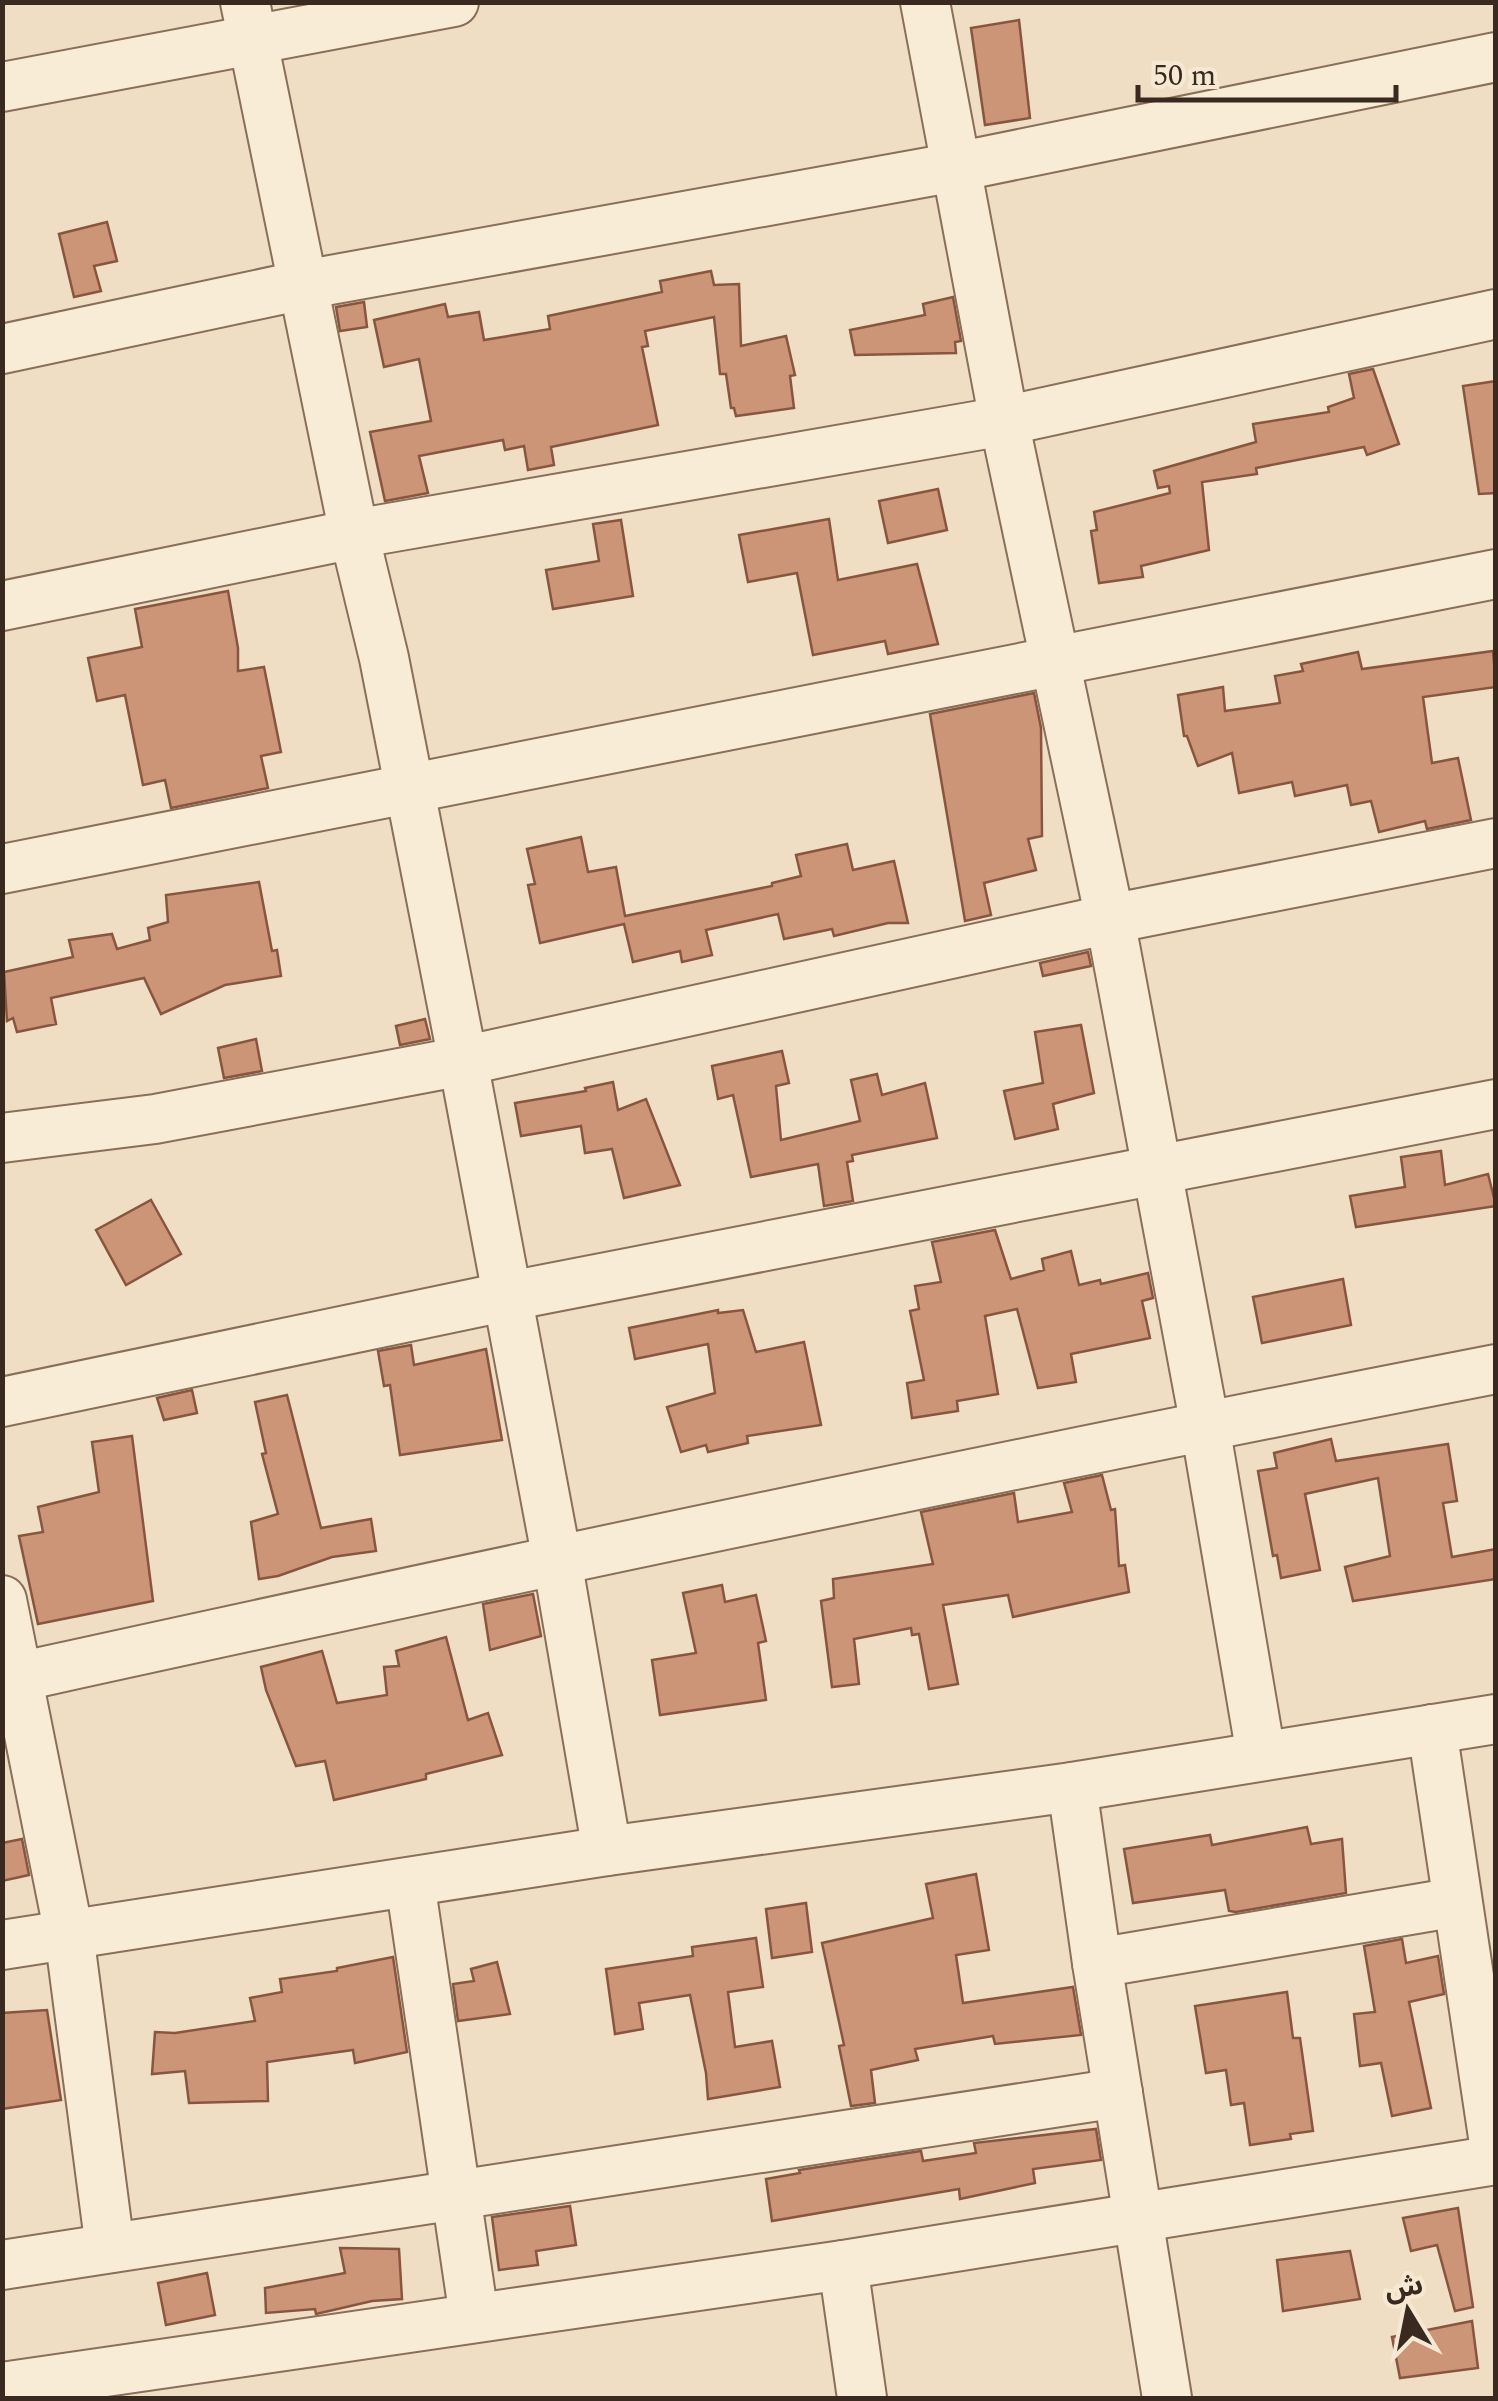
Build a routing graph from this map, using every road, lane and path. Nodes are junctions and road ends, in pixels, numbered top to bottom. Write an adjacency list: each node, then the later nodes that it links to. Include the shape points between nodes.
1 (454, 2): 3 (street)
2 (925, 2): 6 (street)
3 (248, 21): 5 (street); 7 (street)
4 (1496, 56): 6 (street)
5 (2, 87)
6 (956, 167): 7 (street); 10 (street)
7 (303, 285): 9 (street); 11 (street)
8 (1496, 314): 10 (street)
9 (2, 349)
10 (1004, 421): 11 (street); 14 (street)
11 (354, 534): 13 (street); 15 (street)
12 (1496, 574): 14 (street)
13 (2, 606)
14 (1055, 661): 15 (street); 18 (street)
15 (408, 788): 17 (street); 19 (street)
16 (1496, 843): 18 (street)
17 (2, 869)
18 (1110, 919): 19 (street); 22 (street)
19 (464, 1061): 21 (street, via 154,1119); 23 (street)
20 (1496, 1104): 22 (street)
21 (2, 1138)
22 (1156, 1170): 23 (street); 26 (street)
23 (509, 1296): 25 (street); 27 (street)
24 (1496, 1369): 26 (street)
25 (2, 1402)
26 (1205, 1426): 27 (street); 32 (street)
27 (557, 1560): 29 (street); 34 (street)
28 (2, 1600): 29 (street)
29 (18, 1677): 37 (street)
30 (1496, 1720): 31 (street)
31 (1432, 1729): 32 (street); 36 (street)
32 (1260, 1755): 33 (street)
33 (1072, 1786): 34 (street); 39 (street)
34 (606, 1851): 35 (street)
35 (410, 1882): 37 (street); 43 (street)
36 (1457, 1902): 39 (street); 40 (street)
37 (69, 1934): 38 (street); 45 (street)
38 (2, 1945)
39 (1096, 1962): 41 (street)
40 (1487, 2044): 42 (street)
41 (1118, 2094): 43 (street); 44 (street)
42 (1496, 2158): 44 (street)
43 (456, 2197): 45 (street); 48 (street)
44 (1138, 2216): 47 (street); 52 (street)
45 (110, 2248): 46 (street)
46 (2, 2265)
47 (842, 2265): 48 (street); 51 (street)
48 (474, 2316): 49 (street)
49 (174, 2380): 50 (street)
50 (2, 2387)
51 (862, 2398)
52 (1167, 2398)

